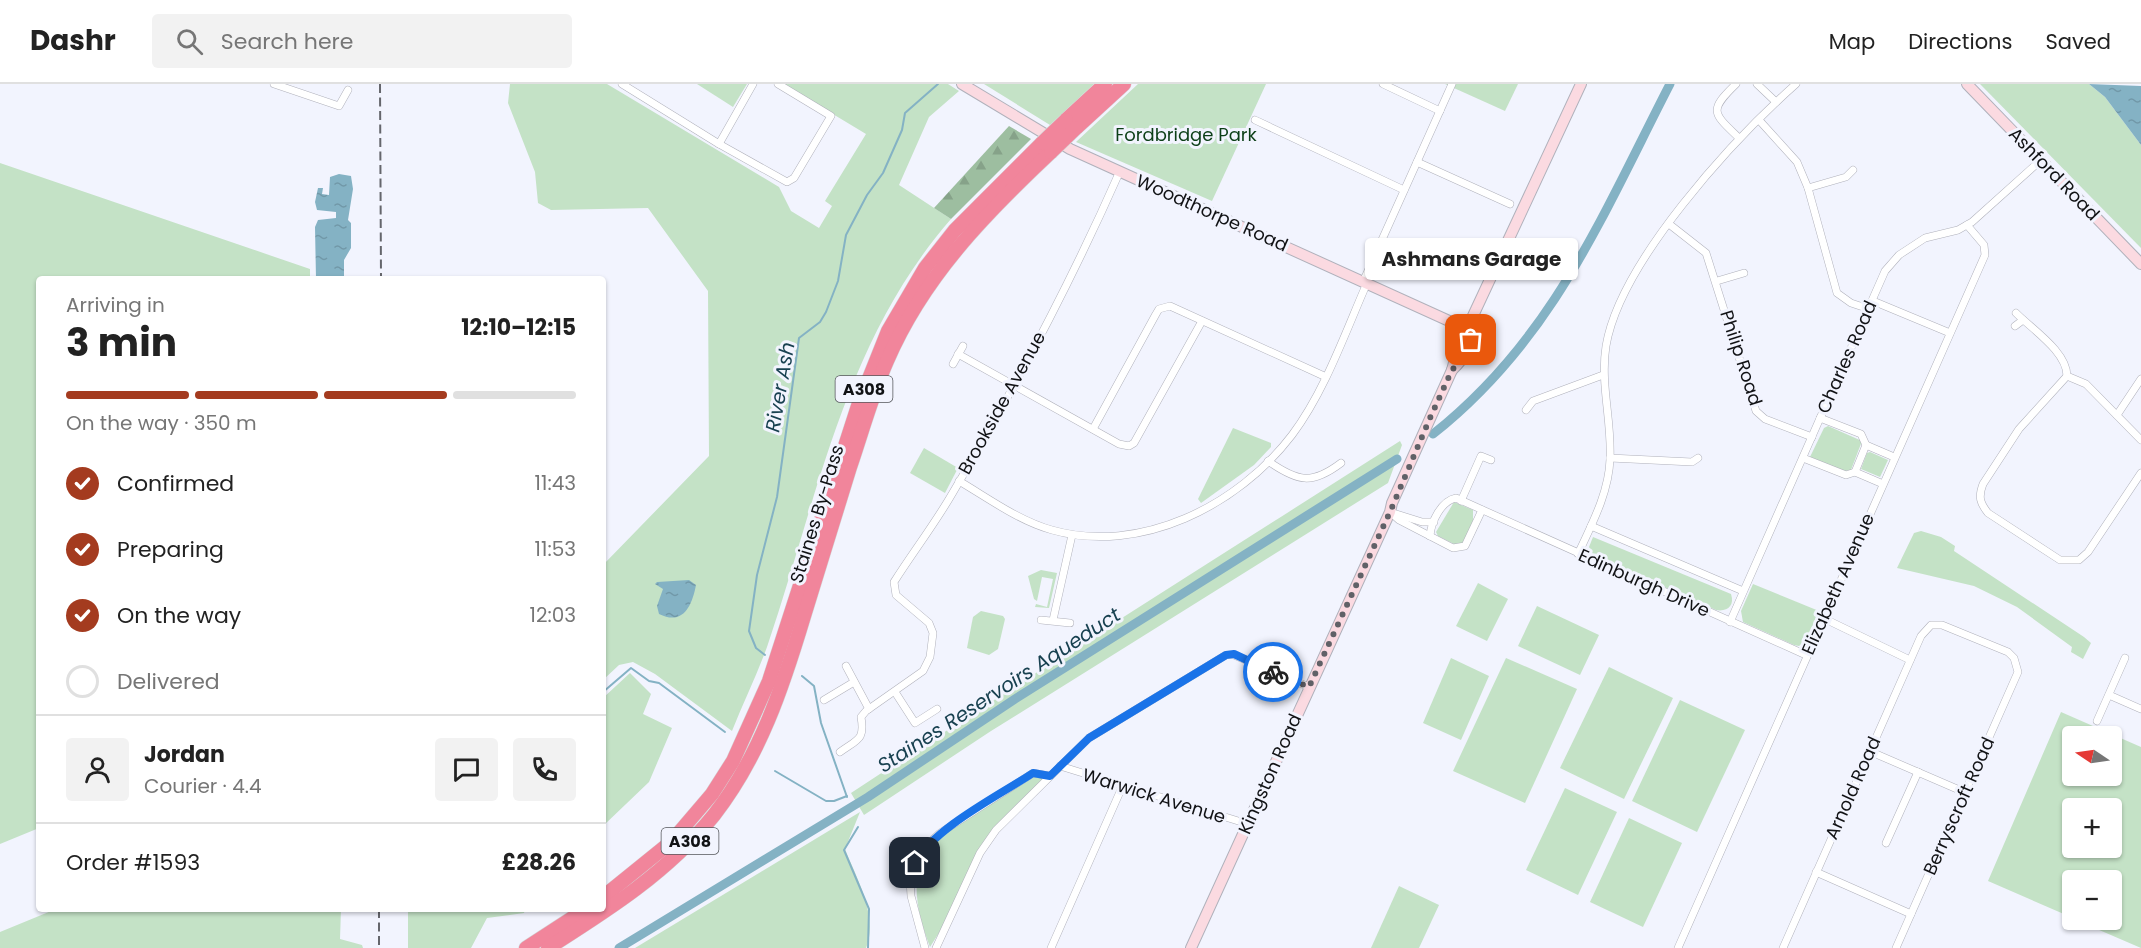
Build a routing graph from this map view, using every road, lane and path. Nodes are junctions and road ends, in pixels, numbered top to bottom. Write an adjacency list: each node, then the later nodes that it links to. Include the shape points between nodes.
1 (274, 84): 15 (street, via 339,106)
2 (622, 84): 22 (street)
3 (753, 84): 22 (street)
4 (778, 84): 22 (street, via 831,116 794,178 787,182 779,179)
5 (962, 84): 27 (street, Woodthorpe Road, via 1070,149)
6 (1105, 84): 20 (highway, Staines By-Pass / A308)
7 (1124, 84): 20 (highway, Staines By-Pass / A308)
8 (1383, 84): 17 (street)
9 (1452, 84): 17 (street)
10 (1581, 84): 43 (street, Kingston Road)
11 (1736, 84): 21 (street, via 1716,108 1719,120)
12 (1757, 84): 16 (street)
13 (1796, 84): 16 (street)
14 (1967, 84): 24 (street, Ashford Road)
15 (348, 90)
16 (1776, 102): 19 (street)
17 (1440, 111): 25 (street)
18 (1256, 120): 29 (street)
19 (1759, 120): 21 (street); 28 (street, via 1797,162)
20 (1071, 124): 23 (highway, Staines By-Pass / A308, bridge)
21 (1740, 138): 31 (street)
22 (719, 144)
23 (1046, 148): 109 (highway, Staines By-Pass / A308, via 955,230 926,268 888,331 858,406 754,720 723,778 671,842); 110 (highway, Staines By-Pass / A308, via 955,250 916,306 887,361 781,689 743,773 715,813 662,869)
24 (2041, 160): 32 (street, Charles Road); 33 (street, Ashford Road)
25 (1417, 162): 29 (street); 30 (street)
26 (1853, 170): 28 (street, via 1846,177)
27 (1120, 171): 36 (street, Woodthorpe Road); 52 (street, Brookside Avenue, via 1086,247)
28 (1808, 188): 38 (street, via 1837,293 1842,299)
29 (1404, 190): 36 (street)
30 (1510, 204)
31 (1669, 224): 35 (street, Philip Road, via 1706,253); 48 (street, via 1620,298 1605,348)
32 (1967, 225): 37 (street, Charles Road, via 1925,238 1899,255 1885,271); 44 (street, Elizabeth Avenue, via 1984,245 1985,255)
33 (2141, 264)
34 (1744, 273): 35 (street)
35 (1717, 281): 57 (street, Philip Road, via 1756,411 1765,419)
36 (1365, 283): 43 (street, Woodthorpe Road); 49 (street)
37 (1873, 301): 38 (street, Charles Road); 44 (street)
38 (1869, 309): 55 (street, Charles Road)
39 (2016, 313): 40 (street)
40 (2023, 320): 42 (street); 50 (street, via 2067,366)
41 (1202, 321): 49 (street); 56 (street, via 1170,306 1159,309); 56 (street, via 1134,443 1124,446)
42 (2015, 326)
43 (1469, 330): 73 (street, Kingston Road)
44 (1950, 333): 60 (street, Elizabeth Avenue)
45 (963, 346): 46 (street)
46 (958, 354): 47 (street); 52 (street)
47 (953, 363)
48 (1604, 375): 53 (street, via 1533,401); 61 (street)
49 (1324, 376): 65 (street, via 1299,424)
50 (2067, 376): 54 (street, via 2086,384); 68 (street, via 2019,429 1983,484 1981,504 1988,513 2060,560 2079,560)
51 (2141, 379): 54 (street)
52 (1013, 385): 56 (street); 69 (street, Brookside Avenue)
53 (1526, 410)
54 (2117, 414): 58 (street)
55 (1820, 418): 57 (street, Charles Road); 59 (street, via 1861,434)
56 (1093, 429)
57 (1812, 436): 63 (street, Charles Road)
58 (2141, 440)
59 (1866, 446): 60 (street); 67 (street)
60 (1894, 457): 70 (street, Elizabeth Avenue)
61 (1611, 458): 62 (street, via 1692,462); 75 (street)
62 (1698, 458)
63 (1803, 458): 67 (street, via 1840,474); 79 (street, Charles Road)
64 (1491, 460): 71 (street, via 1481,456)
65 (1268, 461): 66 (street, via 1303,479 1325,476); 76 (street, via 1223,496 1179,520 1125,537)
66 (1341, 463)
67 (1854, 472): 70 (street)
68 (2141, 473)
69 (959, 481): 76 (street, via 1037,525); 92 (street, Brookside Avenue, via 894,582 896,595 925,619 933,633 930,657 923,671)
70 (1883, 484): 80 (street, Elizabeth Avenue)
71 (1461, 501): 72 (street, Edinburgh Drive); 74 (street, via 1450,499)
72 (1482, 510): 77 (street, via 1465,546 1453,548); 78 (street, Edinburgh Drive)
73 (1390, 512): 74 (street); 77 (street); 91 (street, Kingston Road)
74 (1434, 522): 77 (street)
75 (1591, 526): 78 (street); 79 (street)
76 (1072, 535): 82 (street)
77 (1430, 536)
78 (1578, 554): 83 (street, Edinburgh Drive)
79 (1743, 591): 83 (street, Charles Road)
80 (1823, 618): 85 (street, Elizabeth Avenue); 87 (street)
81 (1041, 620): 82 (street)
82 (1053, 620): 84 (street)
83 (1730, 622): 85 (street, Edinburgh Drive)
84 (1070, 623)
85 (1806, 655): 120 (street, Elizabeth Avenue)
86 (2125, 658): 93 (street)
87 (1910, 660): 88 (street, Arnold Road, via 1926,629 1935,624 2008,652); 99 (street, Arnold Road)
88 (2015, 662): 105 (street, Berryscroft Road, via 2016,679)
89 (846, 666): 90 (street)
90 (854, 682): 94 (street); 95 (street)
91 (1309, 687): 101 (street, via 1234,654 1226,655 1089,738); 106 (street, Kingston Road)
92 (895, 692): 95 (street); 96 (street, via 915,723)
93 (2109, 695): 97 (street); 98 (street)
94 (824, 700)
95 (869, 709): 100 (street, via 861,717 862,736)
96 (937, 709)
97 (2141, 709)
98 (2097, 721)
99 (1869, 751): 102 (street); 108 (street, Arnold Road)
100 (840, 752)
101 (1060, 766): 103 (street); 104 (street, Warwick Avenue)
102 (1918, 772): 105 (street); 107 (street)
103 (1050, 776): 116 (street, via 1033,773 940,833 923,849 910,880); 117 (street, via 996,830 980,852)
104 (1124, 785): 106 (street, Warwick Avenue); 118 (street)
105 (1964, 792): 113 (street, Berryscroft Road)
106 (1248, 825): 119 (street, Kingston Road)
107 (1886, 843)
108 (1816, 872): 113 (street); 121 (street, Arnold Road)
109 (606, 895)
110 (606, 911)
111 (581, 912): 114 (highway)
112 (604, 912): 115 (highway, Staines By-Pass / A308)
113 (1911, 914): 122 (street, Berryscroft Road)
114 (526, 948)
115 (548, 948)
116 (925, 948)
117 (936, 948)
118 (1051, 948)
119 (1191, 948)
120 (1678, 948)
121 (1783, 948)
122 (1896, 948)

